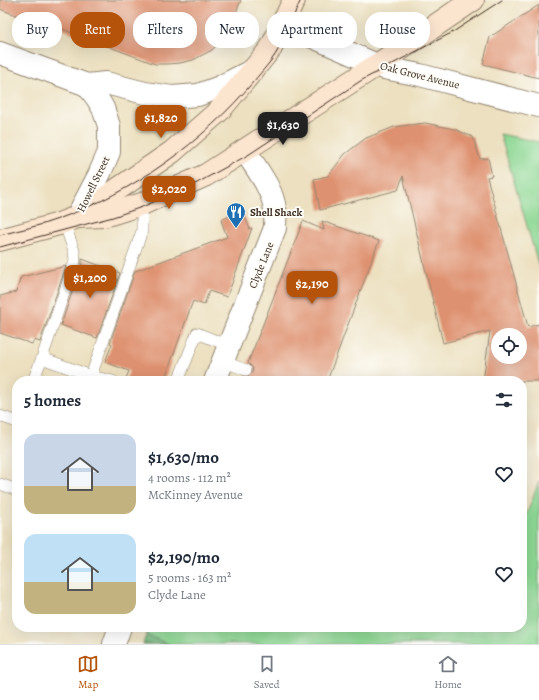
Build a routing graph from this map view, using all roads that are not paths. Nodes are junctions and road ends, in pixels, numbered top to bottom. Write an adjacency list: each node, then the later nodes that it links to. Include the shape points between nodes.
1 (294, 0): 3 (street)
2 (473, 0): 7 (street)
3 (288, 12)
4 (271, 48): 8 (street)
5 (338, 48): 7 (street, Oak Grove Avenue)
6 (0, 53): 9 (street)
7 (377, 65): 10 (street, Oak Grove Avenue); 11 (street)
8 (253, 70): 9 (street, via 198,95 172,97 106,83); 13 (street, via 220,110 172,152)
9 (87, 85): 13 (street, Howell Street, via 103,108 109,126 109,152 99,175)
10 (539, 106)
11 (245, 150): 12 (street, via 206,175); 15 (street, Clyde Lane, via 269,190 275,209 275,228)
12 (142, 204): 13 (street, via 104,216); 19 (lane, via 142,231)
13 (71, 219): 14 (street); 16 (lane, via 75,261)
14 (0, 240)
15 (225, 353): 17 (lane); 20 (lane, via 197,333); 21 (street, Clyde Lane)
16 (42, 358): 18 (lane); 19 (lane)
17 (246, 370)
18 (35, 376)
19 (91, 376)
20 (180, 376)
21 (217, 376)
22 (0, 416): 23 (lane)
23 (12, 420)
24 (0, 484): 25 (lane)
25 (12, 488)
26 (118, 632): 27 (street)
27 (114, 644)

